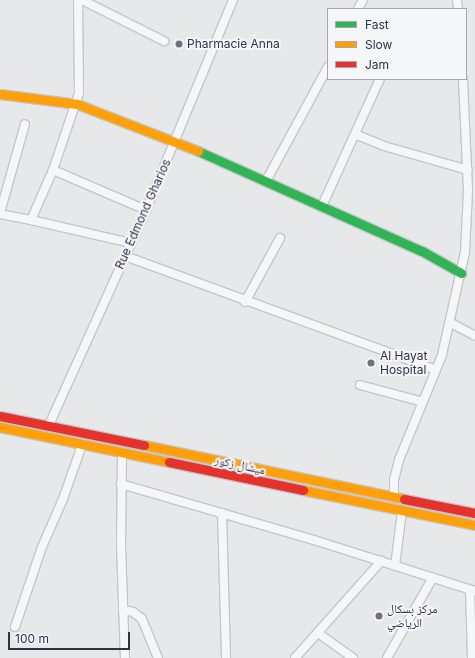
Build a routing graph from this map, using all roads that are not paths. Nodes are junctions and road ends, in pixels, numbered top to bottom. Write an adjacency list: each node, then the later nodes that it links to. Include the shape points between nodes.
1 (78, 0): 9 (street)
2 (82, 0): 4 (street)
3 (233, 0): 12 (street, Rue Edmond Gharios)
4 (164, 41)
5 (327, 69): 15 (street)
6 (380, 80): 11 (street)
7 (463, 80): 14 (street)
8 (0, 94): 9 (main road)
9 (77, 104): 12 (main road); 13 (street)
10 (25, 124): 19 (street)
11 (357, 135): 14 (street); 17 (street)
12 (175, 140): 15 (main road); 18 (street, Rue Edmond Gharios)
13 (53, 170): 18 (street); 20 (street)
14 (470, 173): 16 (street)
15 (266, 181): 17 (main road)
16 (472, 191): 24 (street)
17 (322, 206): 24 (main road, via 422,251)
18 (146, 210): 22 (street, Rue Edmond Gharios)
19 (0, 214): 20 (street)
20 (31, 220): 22 (street)
21 (280, 238): 25 (street)
22 (131, 243): 23 (street, Rue Edmond Gharios)
23 (125, 256): 25 (street); 33 (street, Rue Edmond Gharios)
24 (461, 273): 26 (street)
25 (245, 302): 28 (street)
26 (451, 323): 27 (street); 28 (street)
27 (475, 336)
28 (436, 370): 30 (street)
29 (360, 385): 30 (street)
30 (423, 402): 40 (street, via 396,471)
31 (0, 408): 33 (main road, via 30,415)
32 (0, 416): 33 (main road, ميشال زكور)
33 (47, 425): 40 (main road, ميشال زكور)
34 (0, 427): 36 (main road, ميشال زكور)
35 (0, 435): 36 (main road)
36 (53, 438): 37 (main road, ميشال زكور)
37 (82, 445): 38 (main road, ميشال زكور); 50 (street, via 42,547)
38 (122, 453): 39 (street); 41 (main road, ميشال زكور)
39 (121, 484): 42 (street); 49 (street)
40 (394, 497): 43 (main road, ميشال زكور)
41 (402, 511): 44 (main road, ميشال زكور); 46 (street)
42 (222, 513): 45 (street); 54 (street)
43 (475, 513)
44 (475, 525)
45 (381, 561): 46 (street); 51 (street)
46 (395, 566): 47 (street)
47 (432, 579): 48 (street); 57 (street)
48 (472, 591): 58 (street)
49 (123, 610): 52 (street); 53 (street, via 133,612 142,619)
50 (15, 627)
51 (318, 633): 55 (street); 56 (street)
52 (125, 658)
53 (158, 658)
54 (226, 658)
55 (295, 658)
56 (353, 658)
57 (387, 658)
58 (472, 658)

